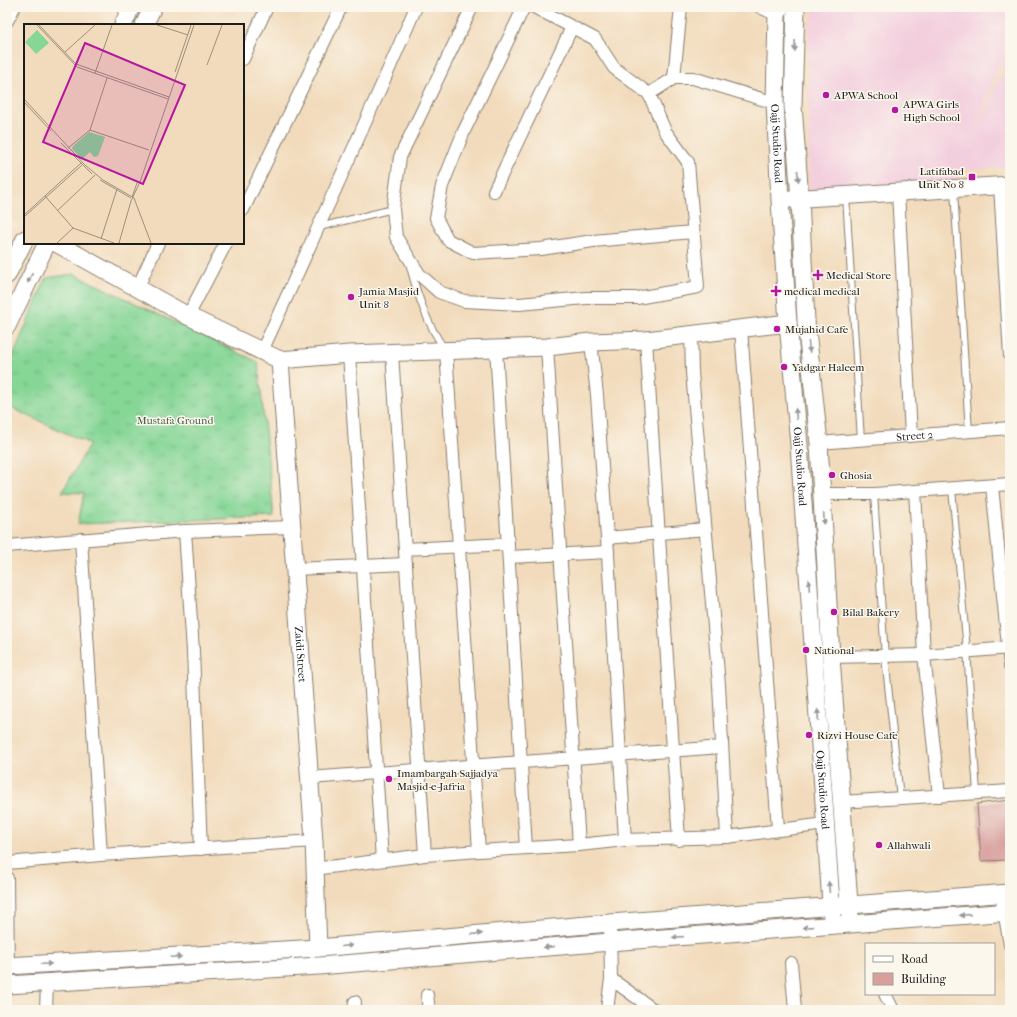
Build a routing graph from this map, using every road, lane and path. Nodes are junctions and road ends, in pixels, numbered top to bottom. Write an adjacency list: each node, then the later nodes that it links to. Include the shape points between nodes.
1 (14, 7): 14 (street)
2 (131, 7): 15 (street)
3 (153, 7): 16 (street)
4 (267, 7): 18 (street)
5 (341, 7): 29 (street)
6 (416, 7): 31 (street, via 333,196)
7 (472, 7): 30 (street, via 400,157)
8 (524, 7): 32 (street, via 464,131 442,186 436,218 448,240 473,253 541,249 593,241)
9 (534, 7): 17 (street)
10 (681, 7): 19 (street)
11 (760, 7): 13 (street)
12 (796, 7): 27 (street, Oajj Studio Road, one-way to 27, via 793,106)
13 (778, 11): 21 (street, Oajj Studio Road)
14 (7, 21)
15 (123, 24)
16 (144, 24)
17 (572, 27): 20 (street, via 594,39 614,68); 24 (street)
18 (244, 57)
19 (674, 78): 20 (street); 21 (street, via 693,78)
20 (649, 94): 32 (street, via 665,131 688,162)
21 (775, 104): 28 (street, Oajj Studio Road)
22 (1005, 185): 23 (street); 55 (street)
23 (954, 188): 25 (street); 58 (lane)
24 (494, 191)
25 (898, 192): 26 (street); 59 (street)
26 (846, 195): 27 (street); 60 (lane)
27 (800, 198): 28 (street); 42 (street, Oajj Studio Road)
28 (780, 200): 43 (street, Oajj Studio Road)
29 (244, 208)
30 (393, 210): 31 (lane); 38 (street, via 396,237)
31 (316, 228): 52 (street, via 280,315)
32 (693, 232): 38 (street, via 698,287 637,298 586,298 519,304 464,301 439,292 419,274)
33 (24, 241): 39 (street)
34 (47, 244): 44 (street, one-way to 44)
35 (58, 244): 40 (street)
36 (158, 244): 40 (street)
37 (225, 244): 41 (street)
38 (408, 256): 51 (lane, via 415,286 432,331)
39 (7, 275)
40 (138, 287): 41 (street)
41 (188, 316): 52 (street)
42 (806, 321): 43 (street); 61 (street, Oajj Studio Road, one-way to 61)
43 (788, 323): 45 (street); 104 (street, Oajj Studio Road, one-way to 43, via 800,453)
44 (7, 326)
45 (741, 329): 46 (street); 105 (street)
46 (691, 334): 47 (street); 69 (street)
47 (646, 340): 48 (street); 71 (street)
48 (591, 342): 50 (street); 72 (street)
49 (496, 348): 50 (street); 51 (street); 74 (street)
50 (547, 348): 79 (street)
51 (446, 350): 54 (street); 76 (street)
52 (262, 351): 56 (street)
53 (349, 354): 54 (street); 56 (street); 82 (street)
54 (392, 354): 77 (street)
55 (1010, 356)
56 (280, 360): 68 (street, Zaidi Street)
57 (1010, 428): 58 (street, Street 2)
58 (969, 432): 59 (street, Street 2)
59 (911, 436): 60 (street, Street 2)
60 (861, 440): 61 (street, Street 2)
61 (819, 443): 66 (street, Oajj Studio Road)
62 (1010, 484): 63 (street)
63 (992, 486): 64 (street); 84 (street)
64 (952, 489): 65 (street); 85 (lane)
65 (914, 491): 67 (street); 86 (street)
66 (823, 494): 67 (street); 87 (street, Oajj Studio Road, one-way to 87)
67 (874, 494): 88 (lane)
68 (292, 527): 70 (street); 83 (street, Zaidi Street)
69 (705, 529): 71 (street); 90 (street)
70 (185, 531): 73 (street); 112 (street)
71 (658, 534): 72 (street); 91 (street)
72 (607, 538): 78 (street)
73 (81, 539): 75 (street); 114 (street)
74 (508, 544): 76 (street); 80 (street)
75 (7, 546)
76 (459, 546): 77 (street); 95 (street)
77 (404, 549): 81 (street)
78 (608, 552): 79 (street); 92 (street)
79 (560, 555): 80 (street); 93 (street)
80 (509, 557): 94 (street)
81 (406, 564): 82 (street); 96 (street)
82 (363, 566): 83 (street); 97 (street)
83 (295, 569): 98 (street, Zaidi Street)
84 (1009, 648): 85 (street); 89 (street)
85 (967, 650): 86 (street); 100 (lane)
86 (924, 655): 88 (street); 101 (street)
87 (831, 657): 88 (street); 103 (street, Oajj Studio Road)
88 (885, 657): 102 (lane)
89 (1010, 666)
90 (722, 747): 91 (street); 106 (street)
91 (673, 751): 92 (street); 108 (street)
92 (621, 755): 93 (street); 107 (street)
93 (574, 758): 94 (street); 110 (street)
94 (521, 762): 95 (street); 111 (street)
95 (473, 766): 96 (street); 113 (street)
96 (419, 770): 97 (street); 115 (street)
97 (376, 773): 98 (street); 116 (street)
98 (309, 778): 109 (street, Zaidi Street)
99 (1010, 791): 100 (street)
100 (977, 793): 101 (street)
101 (939, 796): 102 (street)
102 (900, 798): 103 (street)
103 (841, 802): 121 (street, Oajj Studio Road)
104 (825, 824): 105 (street); 122 (street, Oajj Studio Road, one-way to 104)
105 (778, 829): 106 (street)
106 (727, 837): 108 (street)
107 (625, 840): 108 (street); 110 (street)
108 (679, 840)
109 (314, 841): 112 (street); 118 (street, Zaidi Street)
110 (579, 845): 111 (street)
111 (526, 848): 113 (street)
112 (201, 849): 114 (street)
113 (479, 851): 115 (street)
114 (101, 855): 117 (street)
115 (425, 856): 116 (street)
116 (382, 860): 118 (street)
117 (7, 863)
118 (314, 869): 129 (street, Zaidi Street)
119 (7, 878): 131 (street)
120 (1006, 893): 121 (street); 123 (street)
121 (849, 905): 122 (street); 125 (street, Oajj Studio Road)
122 (831, 907): 124 (street); 126 (street, Oajj Studio Road)
123 (1007, 912): 125 (street, one-way to 125); 128 (street)
124 (610, 923): 127 (street); 129 (street, one-way to 124)
125 (850, 924): 126 (street)
126 (832, 926): 127 (street, one-way to 127)
127 (610, 942): 132 (street); 133 (street, one-way to 133, via 319,966)
128 (1010, 945)
129 (318, 948): 131 (street, one-way to 129)
130 (791, 963): 141 (street)
131 (7, 966): 134 (street)
132 (611, 979): 139 (street); 140 (street)
133 (46, 982): 134 (street); 137 (street)
134 (7, 985)
135 (427, 995): 138 (street)
136 (886, 995): 142 (street)
137 (46, 1010)
138 (429, 1010)
139 (607, 1010)
140 (654, 1010)
141 (795, 1010)
142 (893, 1010)

